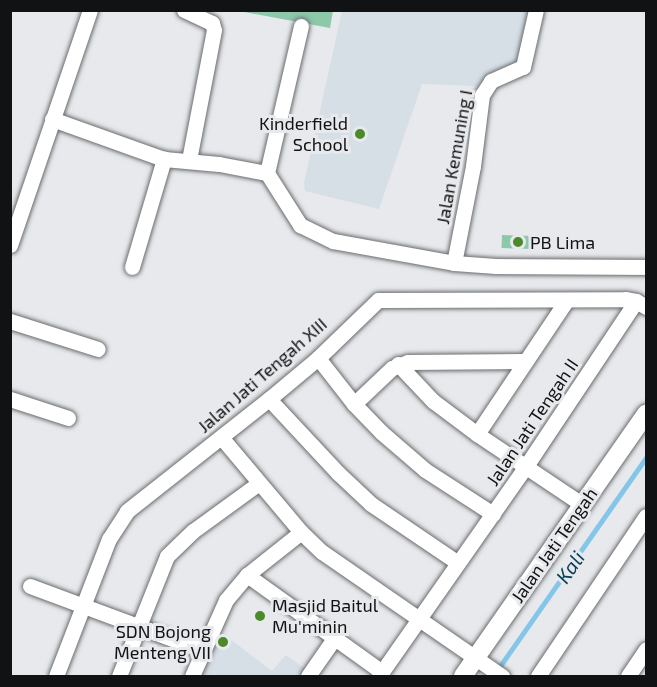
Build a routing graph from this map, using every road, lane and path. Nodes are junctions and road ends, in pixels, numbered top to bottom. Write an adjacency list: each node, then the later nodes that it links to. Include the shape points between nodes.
1 (90, 10): 5 (street)
2 (184, 10): 7 (street, via 212,22 214,30)
3 (536, 10): 10 (street, Jalan Kemuning I, via 523,67 491,81 482,96)
4 (301, 26): 8 (street)
5 (52, 119): 6 (street); 9 (street)
6 (164, 159): 7 (street); 11 (street)
7 (189, 160): 8 (street)
8 (267, 173): 10 (street, via 291,214 317,235)
9 (10, 245)
10 (454, 263): 12 (street)
11 (132, 267)
12 (646, 267)
13 (566, 301): 14 (street, Jalan Jati Tengah XIII); 17 (street, Jalan Jati Tengah XIII, via 378,300); 18 (street)
14 (641, 304): 27 (street, Jalan Jati Tengah II)
15 (10, 321): 16 (street)
16 (98, 350)
17 (318, 358): 21 (street, Jalan Jati Tengah XIII); 22 (street)
18 (525, 361): 19 (street, via 436,360); 25 (street)
19 (398, 364): 22 (street); 25 (street, via 433,401)
20 (10, 399): 24 (street)
21 (270, 399): 26 (street, Jalan Jati Tengah XIII); 33 (street, via 371,504)
22 (354, 404): 30 (street, via 425,470)
23 (646, 414): 29 (street, Jalan Jati Tengah)
24 (68, 418)
25 (477, 434): 27 (street)
26 (221, 437): 28 (street); 36 (street, Jalan Jati Tengah XIII, via 127,511 109,539)
27 (526, 466): 29 (street); 30 (street, Jalan Jati Tengah II)
28 (259, 483): 32 (street); 38 (street, via 171,551)
29 (583, 505): 42 (street, Jalan Jati Tengah)
30 (493, 514): 33 (street, Jalan Jati Tengah II)
31 (646, 519): 50 (street)
32 (302, 532): 34 (street); 37 (street, via 333,560)
33 (458, 563): 37 (street, Jalan Jati Tengah II)
34 (247, 575): 39 (street); 41 (street, via 226,600)
35 (30, 585): 36 (street)
36 (84, 605): 38 (street); 44 (street, Jalan Jati Tengah XIII)
37 (420, 618): 42 (street); 43 (street, Jalan Jati Tengah II)
38 (137, 626): 41 (street); 45 (street)
39 (333, 640): 43 (street); 47 (street)
40 (646, 649): 51 (street)
41 (202, 650): 46 (street)
42 (480, 662): 48 (street, Jalan Jati Tengah); 49 (street)
43 (380, 674)
44 (56, 676)
45 (119, 676)
46 (192, 676)
47 (308, 676)
48 (463, 676)
49 (502, 676)
50 (538, 676)
51 (628, 676)

